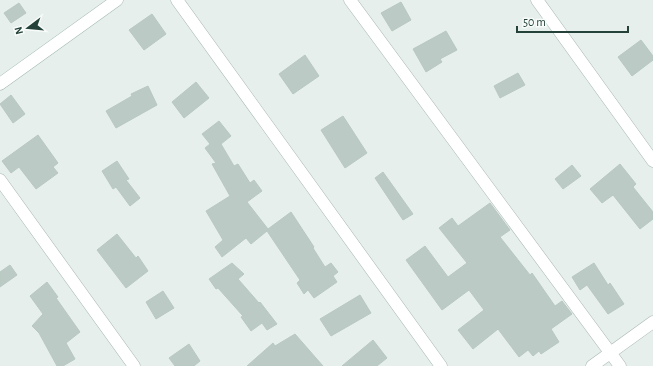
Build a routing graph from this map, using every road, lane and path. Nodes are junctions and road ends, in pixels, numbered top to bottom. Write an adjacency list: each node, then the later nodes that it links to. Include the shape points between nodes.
1 (117, 0): 5 (street)
2 (177, 0): 11 (street)
3 (350, 0): 9 (street)
4 (537, 0): 6 (street)
5 (0, 84)
6 (653, 161)
7 (0, 180): 10 (street)
8 (653, 322): 9 (street)
9 (610, 353): 12 (street); 13 (street)
10 (134, 366)
11 (442, 366)
12 (592, 366)
13 (620, 366)

